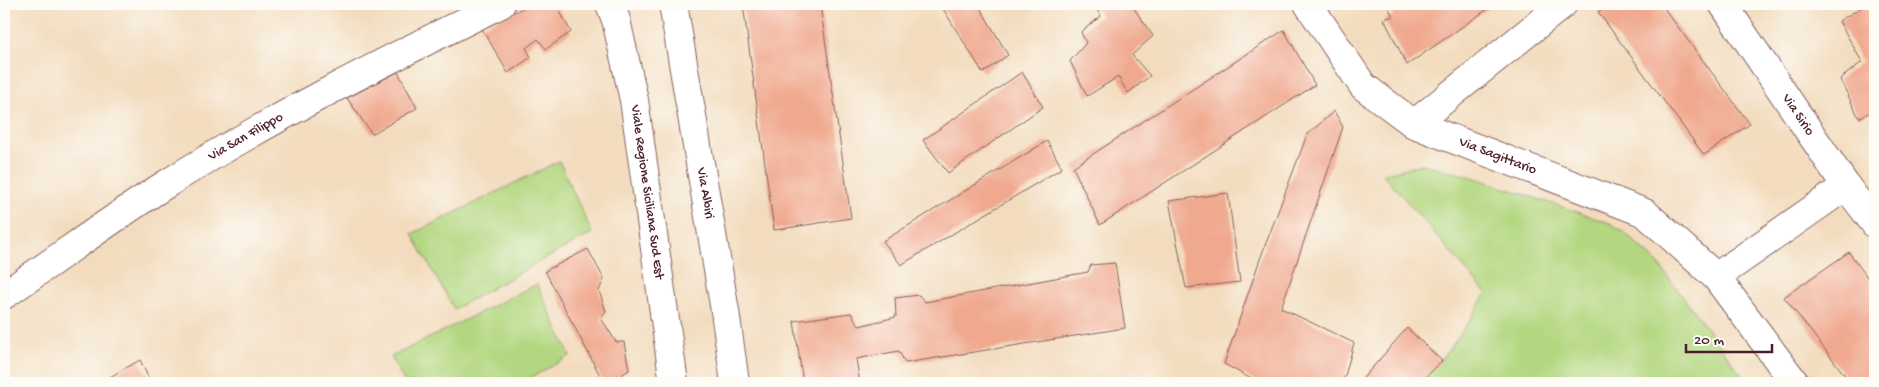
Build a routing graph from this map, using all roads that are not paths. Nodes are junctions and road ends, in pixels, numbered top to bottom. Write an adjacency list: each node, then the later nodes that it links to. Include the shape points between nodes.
1 (500, 4): 11 (street, Via San Filippo, via 392,57 161,187)
2 (610, 4): 12 (street, Viale Regione Siciliana Sud Est, via 634,100)
3 (673, 4): 13 (street, Via Albiri)
4 (1308, 4): 7 (street, Via Sagittario, via 1363,86)
5 (1563, 4): 7 (street)
6 (1723, 4): 8 (street, Via Sirio)
7 (1414, 124): 10 (street, Via Sagittario, via 1645,213)
8 (1846, 186): 9 (street, Via Sirio); 10 (street)
9 (1875, 224)
10 (1716, 278): 14 (street, Via Sagittario)
11 (4, 295)
12 (674, 383)
13 (735, 383)
14 (1795, 383)

